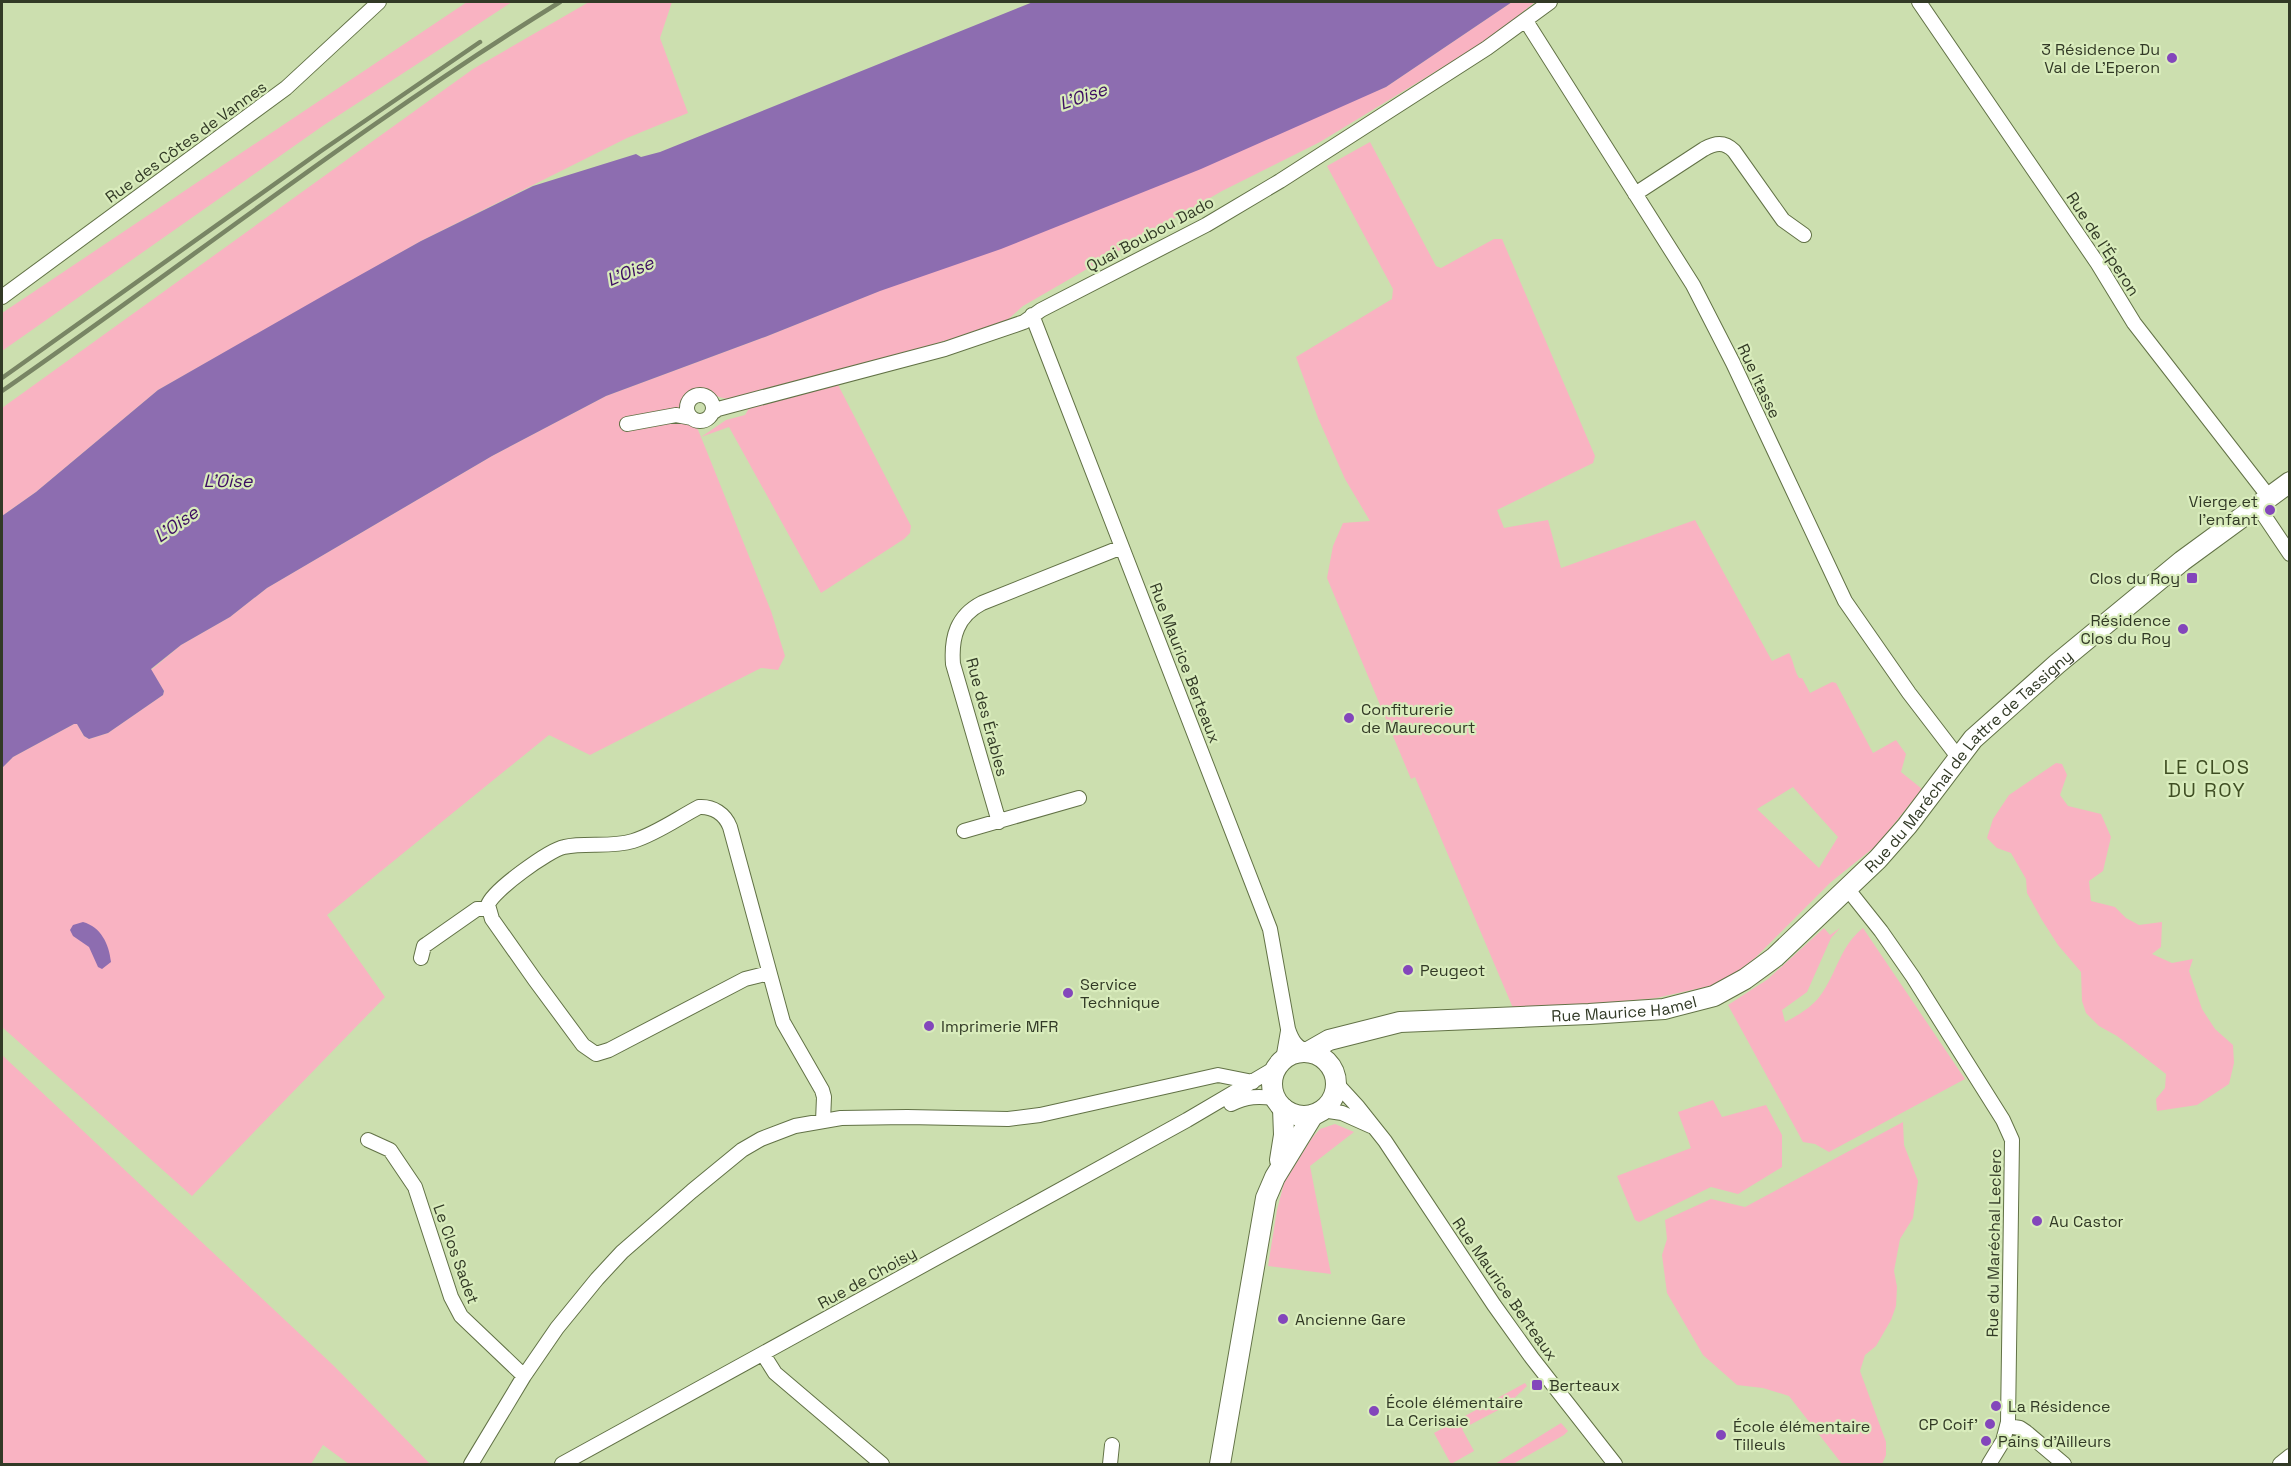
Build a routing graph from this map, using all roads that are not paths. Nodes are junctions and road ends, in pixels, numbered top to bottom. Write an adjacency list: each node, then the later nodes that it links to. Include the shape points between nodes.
1 (379, 2): 7 (street, Rue des Côtes de Vannes, via 286,88)
2 (1550, 2): 4 (street, Quai Boubou Dado)
3 (1918, 2): 13 (street, Rue de l'Éperon, via 2098,264 2134,323)
4 (1526, 21): 5 (street, Rue Itasse); 8 (street, Quai Boubou Dado, via 1206,225)
5 (1635, 194): 6 (street, via 1704,149 1721,144 1734,151 1782,220); 16 (street, Rue Itasse, via 1713,325 1845,601)
6 (1804, 235)
7 (2, 297)
8 (1032, 315): 9 (street, Quai Boubou Dado, via 945,349); 14 (street, Rue Maurice Berteaux)
9 (716, 408): 10 (street, Quai Boubou Dado, via 704,420); 10 (street, Quai Boubou Dado, via 706,397 698,396 691,399)
10 (685, 413): 11 (street, Quai Boubou Dado)
11 (627, 423)
12 (2289, 482): 13 (main road, Rue du Maréchal de Lattre de Tassigny)
13 (2263, 501): 15 (street, Rue de l'Éperon); 16 (main road, Rue du Maréchal de Lattre de Tassigny, via 2182,561 2057,664)
14 (1122, 547): 18 (street, Rue des Érables, via 982,603 968,612 955,631 953,664); 24 (street, Rue Maurice Berteaux, via 1270,929)
15 (2289, 554)
16 (1958, 757): 20 (main road, Rue du Maréchal de Lattre de Tassigny, via 1907,826)
17 (1079, 798): 18 (street)
18 (999, 822): 19 (street)
19 (964, 831)
20 (1846, 887): 25 (main road, Rue Maurice Hamel, via 1760,969 1694,1003 1648,1011 1400,1022); 40 (street, Rue du Maréchal Leclerc, via 1913,977 2012,1140)
21 (488, 909): 22 (street, via 477,909 424,946); 23 (street, via 576,1035 596,1054 745,979); 23 (street, via 496,892 555,850 630,842 703,806 725,816 730,827)
22 (421, 958)
23 (769, 973): 34 (street, via 783,1022 822,1090)
24 (1288, 1029): 26 (street, Rue Maurice Berteaux, via 1294,1043); 27 (street, Rue Maurice Berteaux)
25 (1363, 1030): 26 (main road, Rue Maurice Hamel, via 1322,1043); 28 (main road, Rue Maurice Hamel, via 1341,1048)
26 (1308, 1052): 27 (main road, via 1289,1056); 28 (main road, via 1319,1056)
27 (1280, 1064): 30 (street, Rue de Choisy); 32 (main road, via 1272,1085)
28 (1334, 1076): 33 (main road, via 1332,1099); 35 (street, Rue Maurice Berteaux)
29 (1213, 1077): 30 (street, via 1223,1075); 31 (street); 34 (street, via 1008,1119 907,1117)
30 (1253, 1082): 31 (street, Rue de Choisy)
31 (1235, 1097): 32 (street, Rue de Choisy, via 1256,1096); 38 (street, Rue de Choisy)
32 (1279, 1103): 33 (main road, via 1296,1115); 37 (main road, via 1284,1135)
33 (1317, 1112): 35 (street, via 1342,1113); 37 (main road)
34 (823, 1121): 39 (street, via 790,1127 761,1139 692,1191 597,1279 556,1328)
35 (1375, 1128): 48 (street, Rue Maurice Berteaux, via 1494,1305)
36 (368, 1140): 39 (street, Le Clos Sadet, via 390,1150 415,1187 451,1297 461,1316)
37 (1275, 1177): 47 (main road, via 1263,1209)
38 (763, 1354): 44 (street, Rue de Choisy); 45 (street, via 776,1373)
39 (524, 1376): 43 (street)
40 (2007, 1426): 49 (street, Rue du Maréchal Leclerc); 50 (street, via 2026,1432)
41 (1112, 1445): 46 (street)
42 (2289, 1456): 51 (street)
43 (471, 1464)
44 (562, 1464)
45 (882, 1464)
46 (1110, 1464)
47 (1220, 1464)
48 (1615, 1464)
49 (1989, 1464)
50 (2064, 1464)
51 (2280, 1464)

